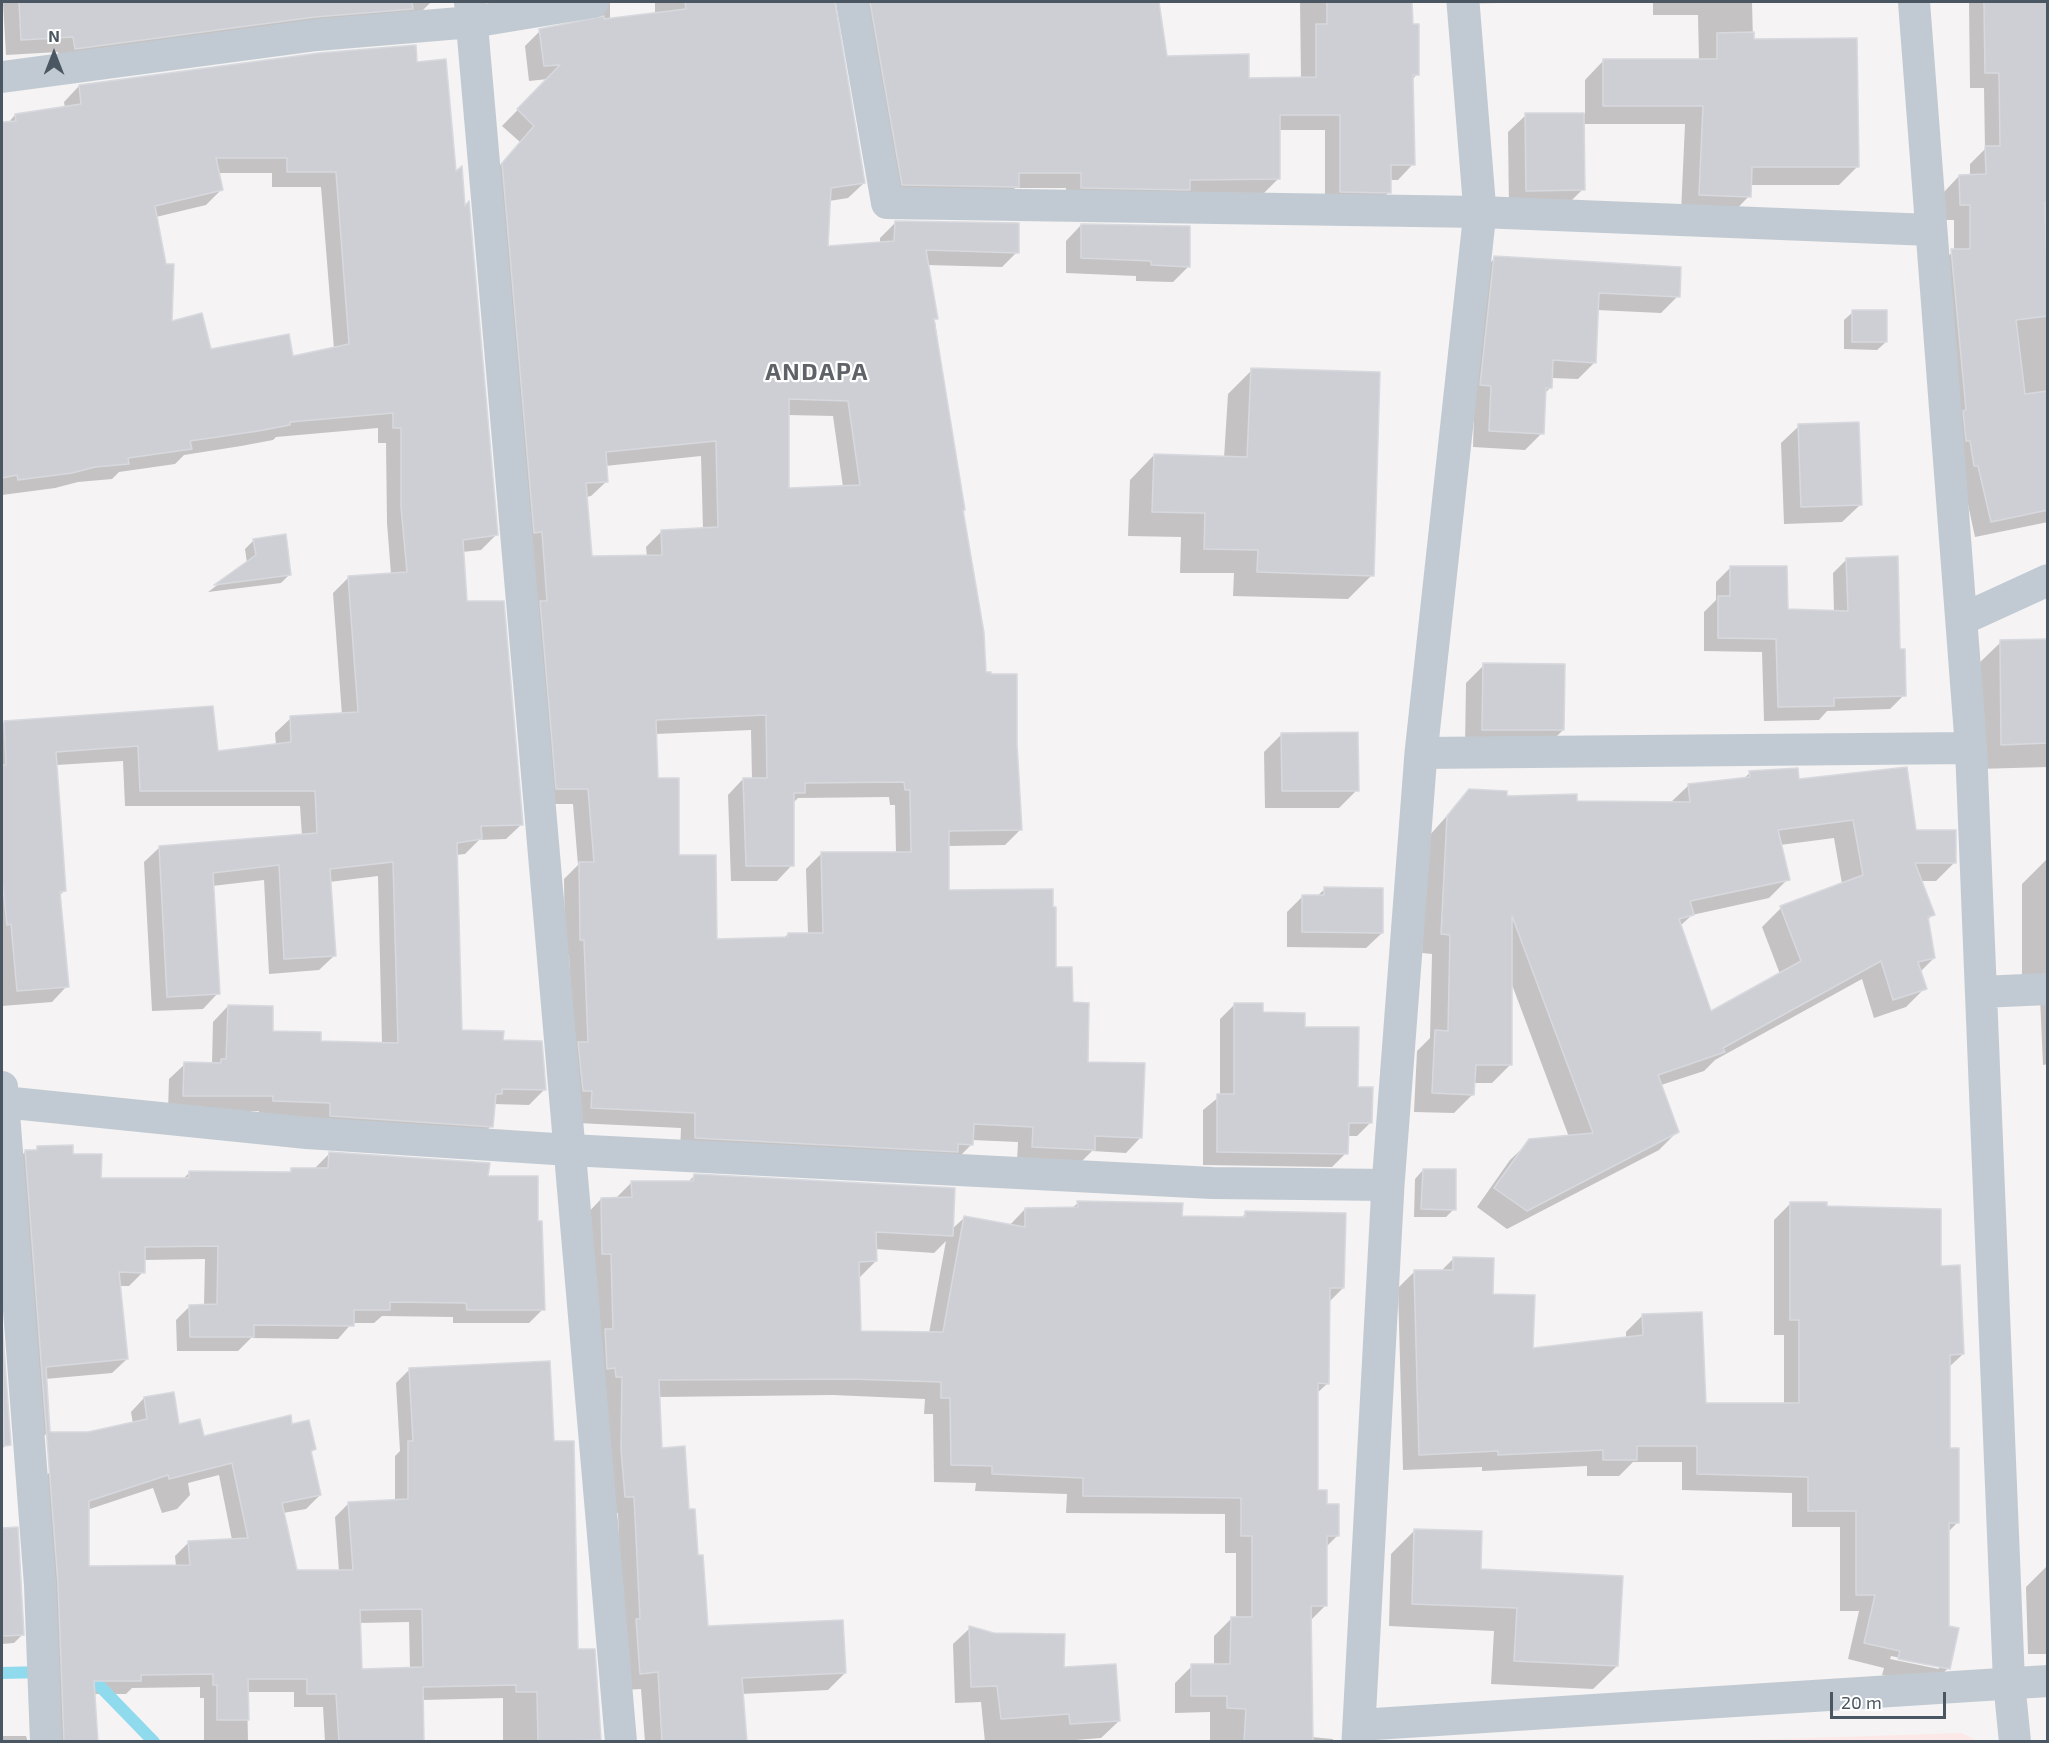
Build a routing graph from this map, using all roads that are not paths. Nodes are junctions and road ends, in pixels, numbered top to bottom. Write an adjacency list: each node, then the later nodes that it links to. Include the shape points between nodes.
1 (593, 2): 5 (street)
2 (852, 2): 7 (street, via 887,203)
3 (1462, 2): 7 (street)
4 (1914, 2): 8 (street)
5 (471, 12): 6 (street); 16 (street)
6 (2, 77)
7 (1480, 212): 8 (street); 12 (street)
8 (1931, 230): 10 (street)
9 (2048, 580): 10 (street)
10 (1963, 618): 11 (street)
11 (1971, 748): 12 (street); 14 (street)
12 (1421, 753): 17 (street)
13 (2048, 989): 14 (street)
14 (1981, 992): 19 (street)
15 (2, 1094): 16 (street, via 307,1133); 21 (street)
16 (570, 1150): 17 (street, via 1212,1183); 22 (street)
17 (1388, 1185): 20 (street)
18 (2048, 1681): 19 (street)
19 (2009, 1682): 20 (street); 23 (street)
20 (1358, 1733)
21 (46, 1742)
22 (621, 1742)
23 (2015, 1742)

